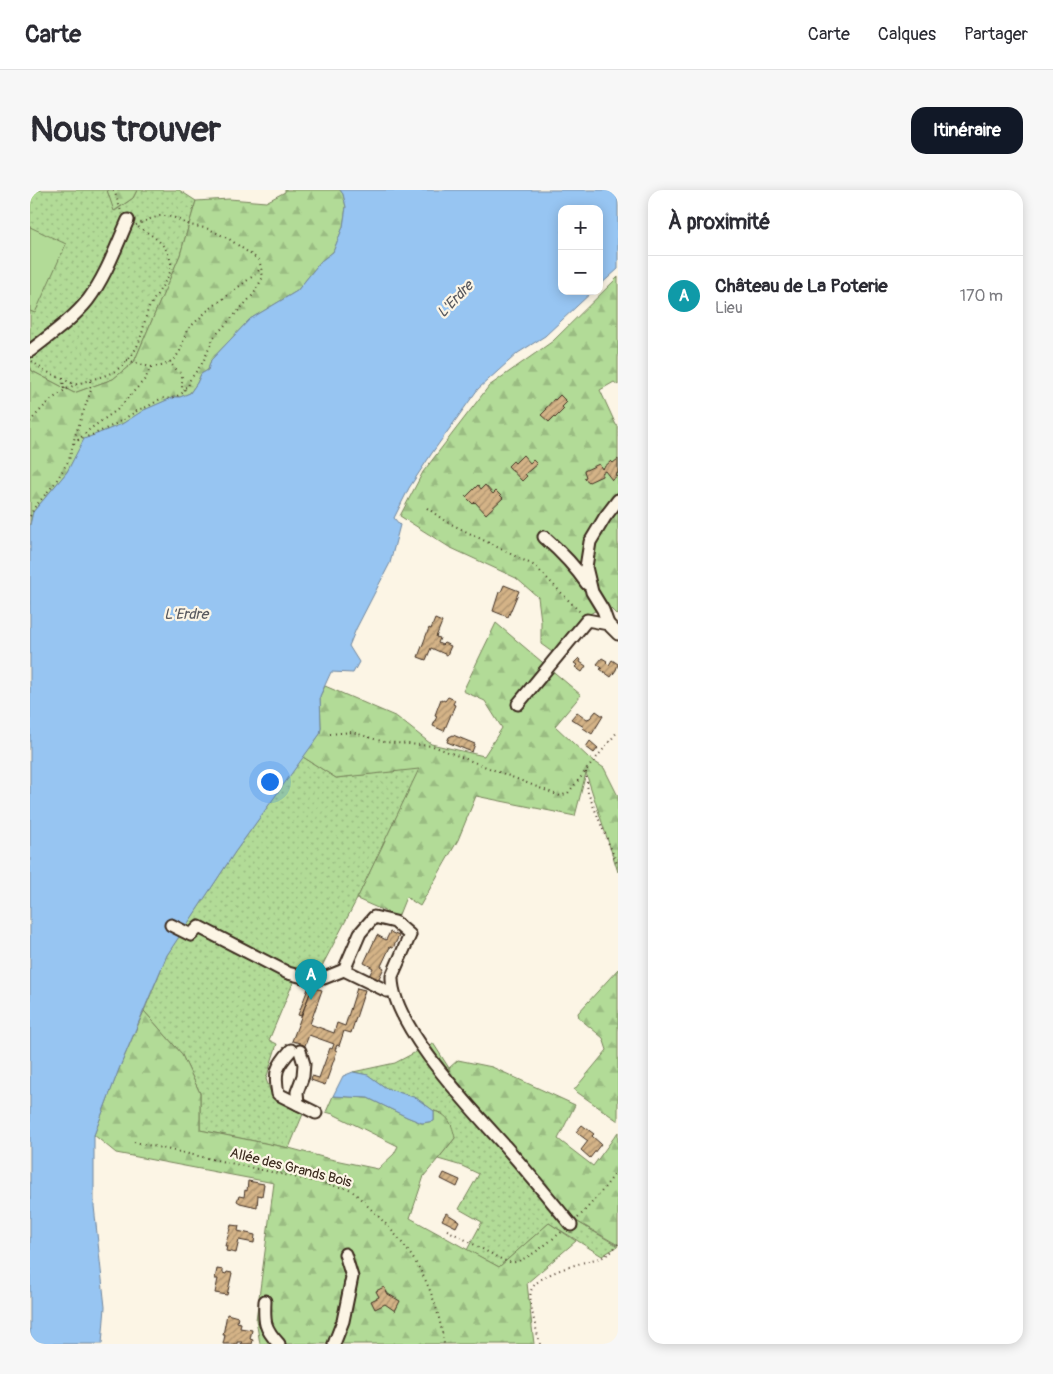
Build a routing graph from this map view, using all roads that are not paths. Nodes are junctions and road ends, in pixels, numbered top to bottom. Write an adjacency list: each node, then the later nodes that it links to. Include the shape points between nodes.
1 (132, 223): 2 (street, via 88,300)
2 (30, 351)
3 (618, 500): 5 (street, via 590,542 586,567)
4 (544, 537): 5 (street, via 581,575)
5 (592, 592): 6 (street)
6 (608, 624): 7 (street); 8 (street, via 587,620)
7 (618, 634)
8 (518, 704)
9 (171, 925): 10 (street, via 191,935 199,927 288,973 303,977 324,978)
10 (344, 970): 11 (street, via 387,991); 11 (street, via 360,933 374,917 395,922 410,935 392,976)
11 (393, 990): 14 (street, via 404,1016 432,1060)
12 (298, 1104): 12 (street, via 278,1094 276,1078 280,1062 295,1051 304,1064 297,1092); 13 (street)
13 (316, 1113)
14 (571, 1225)
15 (345, 1254): 18 (street, via 352,1277 343,1321)
16 (265, 1301): 17 (street, via 264,1320 269,1334)
17 (279, 1344)
18 (334, 1344)

